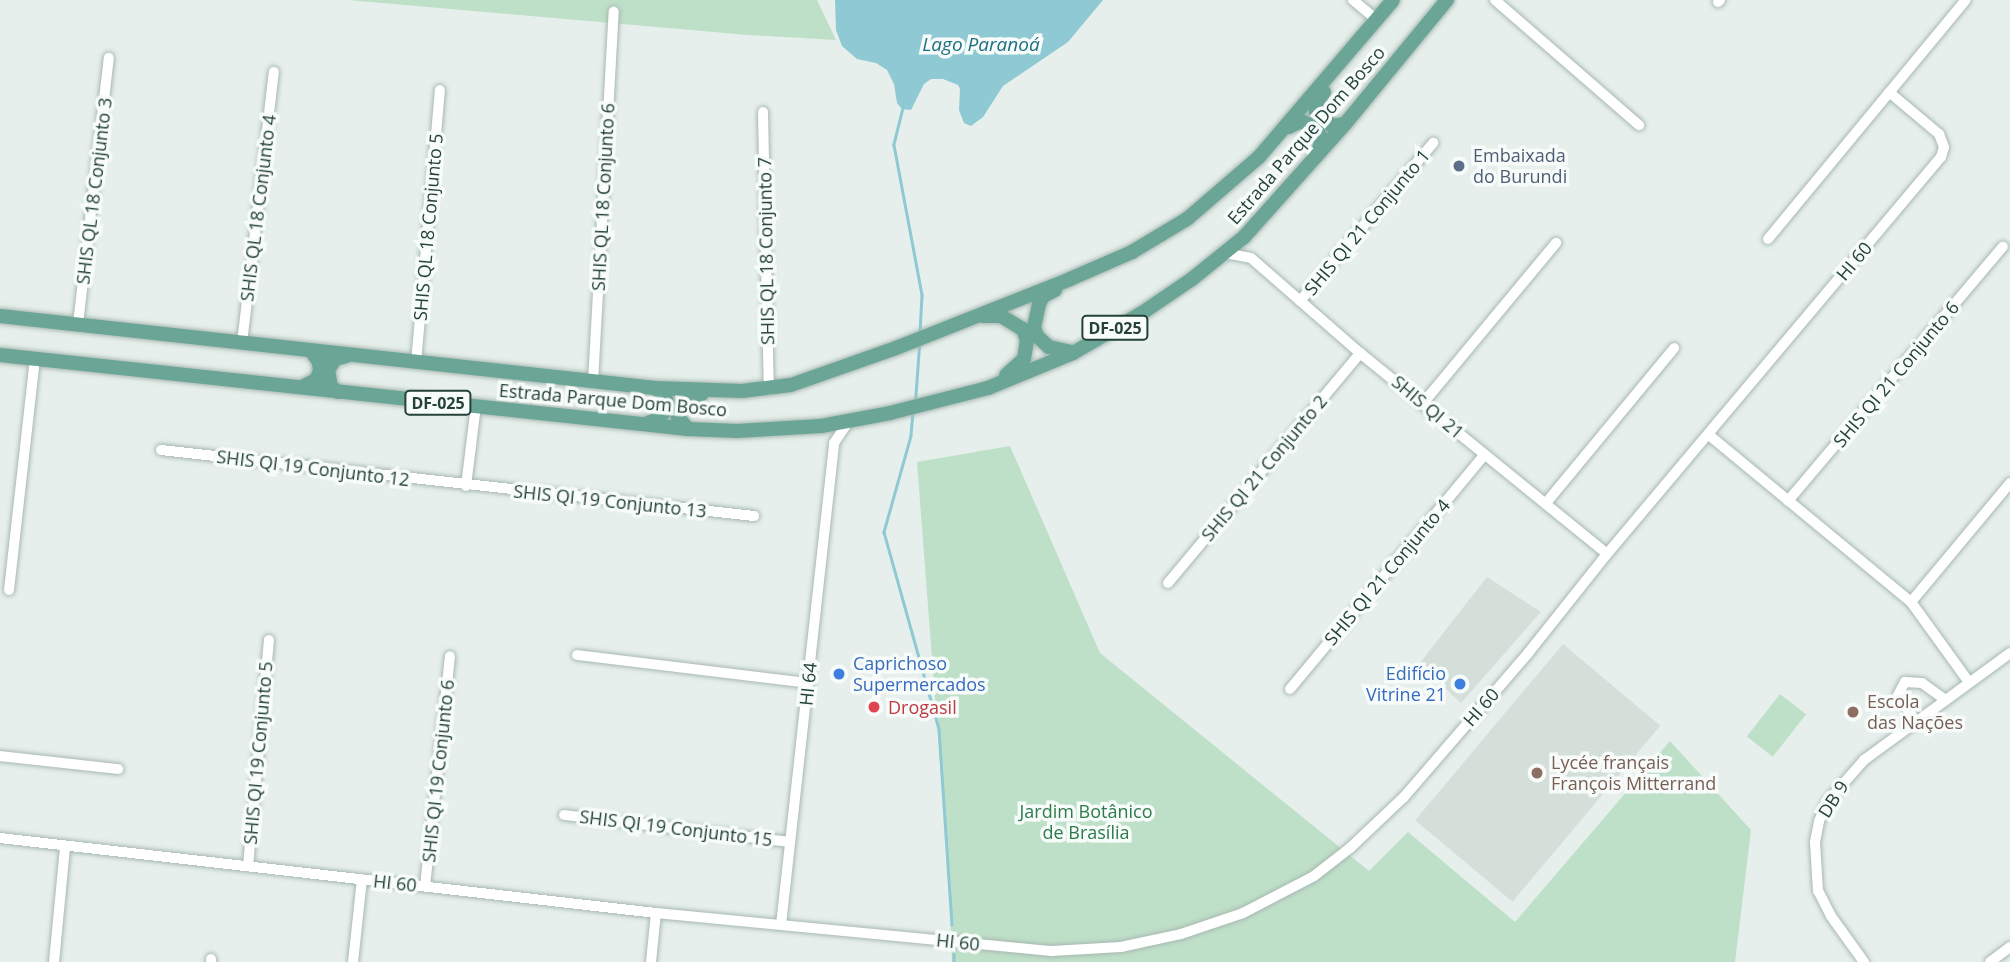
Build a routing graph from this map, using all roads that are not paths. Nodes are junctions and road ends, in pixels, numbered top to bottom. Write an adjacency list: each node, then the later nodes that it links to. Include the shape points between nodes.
1 (1353, 0): 7 (street)
2 (1393, 0): 7 (main road, Estrada Parque Dom Bosco / DF-025)
3 (1447, 0): 14 (main road, Estrada Parque Dom Bosco / DF-025)
4 (1494, 0): 15 (street)
5 (1966, 0): 12 (street)
6 (614, 12): 39 (street, SHIS QL 18 Conjunto 6)
7 (1377, 20): 10 (main road, Estrada Parque Dom Bosco / DF-025)
8 (109, 58): 29 (street, SHIS QL 18 Conjunto 3)
9 (274, 72): 30 (street, SHIS QL 18 Conjunto 4)
10 (1332, 75): 14 (main road, via 1316,103 1316,113 1332,126); 16 (main road, Estrada Parque Dom Bosco / DF-025)
11 (440, 90): 38 (street, SHIS QL 18 Conjunto 5)
12 (1889, 92): 20 (street); 52 (street, HI 60, via 1939,134 1944,152)
13 (762, 112): 43 (street, SHIS QL 18 Conjunto 7)
14 (1345, 124): 18 (main road, Estrada Parque Dom Bosco / DF-025)
15 (1639, 125)
16 (1286, 127): 18 (main road, via 1301,121 1316,128 1322,139); 25 (main road, Estrada Parque Dom Bosco / DF-025, via 1259,157 1187,219 1132,252)
17 (1433, 143): 26 (street, SHIS QI 21 Conjunto 1)
18 (1317, 157): 19 (main road, Estrada Parque Dom Bosco / DF-025)
19 (1244, 237): 23 (main road, Estrada Parque Dom Bosco / DF-025); 24 (street)
20 (1768, 239)
21 (1556, 243): 46 (street)
22 (2003, 247): 58 (street, SHIS QI 21 Conjunto 6)
23 (1225, 253): 24 (street); 33 (main road, Estrada Parque Dom Bosco / DF-025, via 1142,313)
24 (1251, 258): 26 (street, SHIS QI 21)
25 (1070, 279): 28 (main road, Estrada Parque Dom Bosco / DF-025); 33 (main road, via 1044,296 1033,321 1037,336 1049,347)
26 (1300, 301): 34 (street, SHIS QI 21)
27 (0, 316): 29 (main road, Estrada Parque Dom Bosco / DF-025)
28 (973, 316): 42 (main road, via 1001,316 1023,328 1027,340 1024,359 1016,369); 43 (main road, Estrada Parque Dom Bosco / DF-025, via 818,378)
29 (78, 324): 30 (main road, Estrada Parque Dom Bosco / DF-025)
30 (242, 343): 32 (main road, Estrada Parque Dom Bosco / DF-025)
31 (1674, 348): 59 (street)
32 (312, 352): 36 (main road, Estrada Parque Dom Bosco / DF-025); 40 (main road, via 320,371 316,380)
33 (1073, 353): 42 (main road, Estrada Parque Dom Bosco / DF-025)
34 (1360, 353): 46 (street, SHIS QI 21); 62 (street, SHIS QI 21 Conjunto 2)
35 (0, 355): 37 (main road, Estrada Parque Dom Bosco / DF-025)
36 (347, 356): 38 (main road, Estrada Parque Dom Bosco / DF-025); 45 (main road, via 335,359 328,370 331,387)
37 (35, 359): 40 (main road, Estrada Parque Dom Bosco / DF-025); 63 (street)
38 (416, 363): 39 (main road, Estrada Parque Dom Bosco / DF-025)
39 (593, 382): 41 (main road, Estrada Parque Dom Bosco / DF-025)
40 (300, 388): 45 (main road, Estrada Parque Dom Bosco / DF-025)
41 (655, 388): 44 (main road, Estrada Parque Dom Bosco / DF-025); 49 (main road, via 665,395 668,408)
42 (988, 388): 48 (main road, Estrada Parque Dom Bosco / DF-025)
43 (769, 390): 44 (main road, Estrada Parque Dom Bosco / DF-025)
44 (721, 391): 51 (main road, via 682,402 678,417)
45 (338, 392): 47 (main road, Estrada Parque Dom Bosco / DF-025)
46 (1424, 402): 55 (street, SHIS QI 21)
47 (476, 407): 49 (main road, Estrada Parque Dom Bosco / DF-025); 57 (street)
48 (848, 422): 50 (main road, Estrada Parque Dom Bosco / DF-025); 53 (street, HI 64)
49 (644, 425): 51 (main road, Estrada Parque Dom Bosco / DF-025)
50 (821, 426): 51 (main road, Estrada Parque Dom Bosco / DF-025); 53 (street)
51 (688, 429)
52 (1709, 435): 58 (street); 61 (street, HI 60)
53 (834, 443): 70 (street, HI 64)
54 (161, 450): 57 (street, SHIS QI 19 Conjunto 12)
55 (1484, 455): 59 (street, SHIS QI 21); 71 (street, SHIS QI 21 Conjunto 4)
56 (2010, 483): 64 (street)
57 (466, 486): 60 (street, SHIS QI 19 Conjunto 13)
58 (1788, 501): 64 (street)
59 (1546, 503): 61 (street, SHIS QI 21)
60 (754, 516)
61 (1607, 554): 84 (street, HI 60, via 1404,797 1314,876 1263,904 1181,934 1089,951)
62 (1168, 583)
63 (9, 590)
64 (1911, 602): 69 (street)
65 (269, 640): 80 (street, SHIS QI 19 Conjunto 5)
66 (2010, 653): 69 (street)
67 (577, 655): 70 (street)
68 (450, 656): 82 (street, SHIS QI 19 Conjunto 6)
69 (1969, 682): 72 (street, DB 9)
70 (808, 683): 78 (street, HI 64)
71 (1290, 689)
72 (1945, 700): 73 (street, DB 9); 73 (street, via 1922,683 1902,685 1900,699)
73 (1916, 722): 89 (street, DB 9, via 1848,775 1819,821 1814,862 1818,891 1830,916)
74 (0, 756): 75 (street)
75 (118, 769)
76 (564, 815): 78 (street, SHIS QI 19 Conjunto 15)
77 (0, 838): 79 (street, HI 60)
78 (789, 842): 84 (street, HI 64)
79 (65, 847): 80 (street, HI 60); 86 (street)
80 (248, 866): 81 (street, HI 60)
81 (362, 879): 82 (street, HI 60); 87 (street)
82 (425, 886): 83 (street, HI 60)
83 (656, 913): 84 (street, HI 60); 88 (street)
84 (781, 925)
85 (2010, 947): 90 (street)
86 (54, 962)
87 (353, 962)
88 (651, 962)
89 (1864, 962)
90 (1990, 962)

